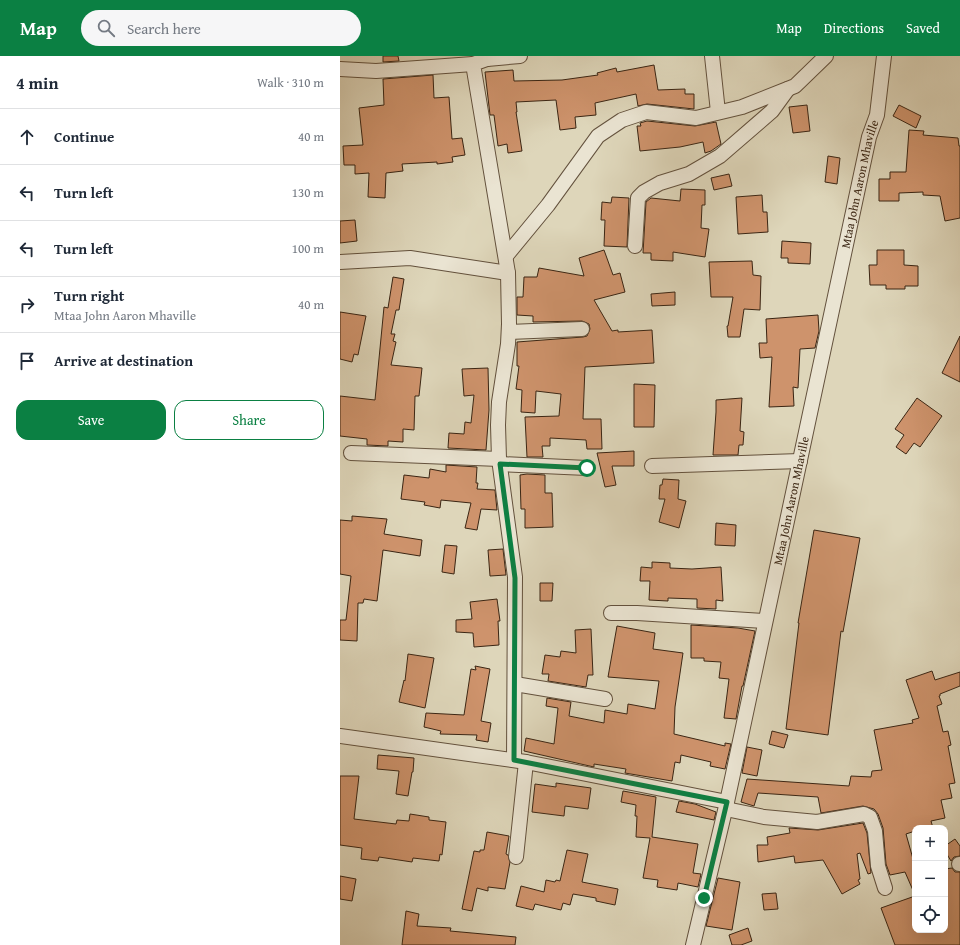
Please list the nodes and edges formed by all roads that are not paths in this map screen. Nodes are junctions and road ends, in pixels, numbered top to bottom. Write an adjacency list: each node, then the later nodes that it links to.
1 (520, 56): 5 (street)
2 (712, 56): 10 (street)
3 (826, 56): 9 (street)
4 (884, 56): 19 (street, Mtaa John Aaron Mhaville)
5 (487, 57): 7 (street)
6 (355, 63): 7 (street); 8 (street)
7 (473, 64): 12 (street)
8 (340, 69)
9 (788, 89): 10 (street); 11 (street)
10 (718, 112): 12 (street)
11 (635, 246)
12 (506, 256): 14 (street)
13 (340, 262): 14 (street)
14 (508, 273): 16 (street)
15 (582, 329): 16 (street)
16 (509, 332): 18 (street)
17 (351, 453): 18 (street)
18 (499, 461): 21 (street); 24 (street)
19 (800, 461): 20 (street); 23 (street, Mtaa John Aaron Mhaville)
20 (652, 466)
21 (587, 468)
22 (611, 612): 23 (street)
23 (765, 621): 28 (street, Mtaa John Aaron Mhaville)
24 (514, 684): 25 (street); 27 (street)
25 (605, 699)
26 (340, 736): 27 (street)
27 (520, 761): 28 (street); 29 (street)
28 (727, 805): 30 (street); 31 (street, Mtaa John Aaron Mhaville)
29 (516, 857)
30 (885, 888)
31 (693, 945)

